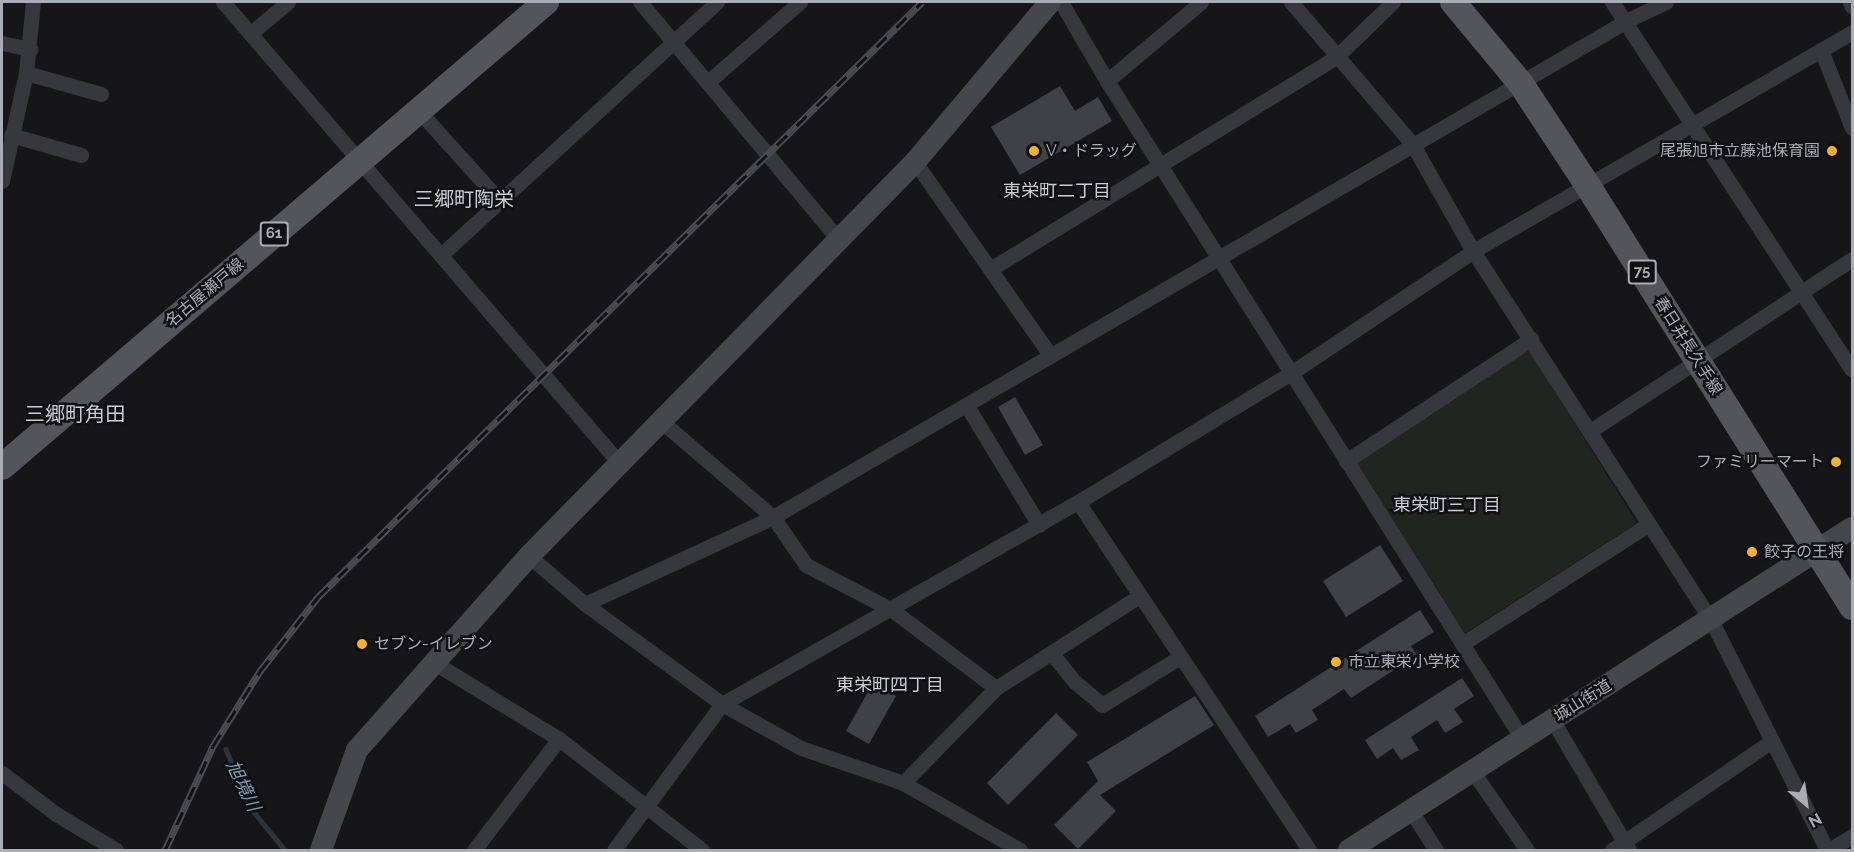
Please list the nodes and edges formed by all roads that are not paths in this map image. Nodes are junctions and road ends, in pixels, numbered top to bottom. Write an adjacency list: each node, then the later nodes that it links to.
1 (223, 2): 20 (street)
2 (288, 2): 20 (street)
3 (546, 2): 31 (main road, 名古屋瀬戸線 / 61)
4 (640, 2): 21 (street)
5 (717, 2): 21 (street)
6 (800, 2): 27 (street)
7 (1050, 2): 38 (street)
8 (1061, 2): 28 (street)
9 (1201, 2): 28 (street)
10 (1291, 2): 25 (street)
11 (1393, 2): 25 (street)
12 (1453, 2): 29 (main road, 春日井長久手線 / 75)
13 (1612, 2): 18 (street)
14 (1666, 2): 18 (street)
15 (1850, 2): 17 (street)
16 (30, 3): 23 (street)
17 (1852, 7)
18 (1628, 20): 29 (street); 32 (street)
19 (1852, 32): 24 (street)
20 (251, 33): 37 (street)
21 (674, 40): 27 (street); 42 (street)
22 (2, 43): 23 (street)
23 (30, 49): 26 (street)
24 (1821, 50): 32 (street); 33 (street)
25 (1336, 57): 35 (street); 39 (street)
26 (26, 73): 30 (street); 34 (street)
27 (710, 81): 43 (street)
28 (1107, 81): 39 (street)
29 (1521, 84): 35 (street); 41 (main road, 春日井長久手線 / 75)
30 (101, 94)
31 (419, 111): 37 (main road, 名古屋瀬戸線 / 61); 42 (street)
32 (1690, 123): 41 (street); 49 (street)
33 (1852, 128)
34 (11, 135): 36 (street); 40 (street)
35 (1413, 145): 44 (street); 46 (street)
36 (81, 155)
37 (360, 161): 45 (street); 60 (main road, 名古屋瀬戸線 / 61)
38 (915, 162): 43 (street); 48 (street)
39 (1159, 164): 46 (street); 48 (street)
40 (2, 181)
41 (1588, 186): 44 (street); 52 (main road, 春日井長久手線 / 75)
42 (501, 202): 45 (street)
43 (840, 241): 56 (street)
44 (1473, 251): 50 (street); 54 (street)
45 (442, 254): 59 (street)
46 (1218, 259): 51 (street); 54 (street)
47 (1852, 259): 49 (street)
48 (992, 268): 51 (street)
49 (1802, 293): 52 (street); 53 (street)
50 (1531, 339): 57 (street); 58 (street)
51 (1050, 355): 55 (street)
52 (1697, 361): 57 (street); 67 (main road, 春日井長久手線 / 75)
53 (1852, 370)
54 (1291, 373): 58 (street); 61 (street)
55 (967, 406): 62 (street); 64 (street)
56 (662, 421): 59 (street); 62 (street)
57 (1590, 431): 63 (street)
58 (1346, 461): 74 (street)
59 (621, 465): 68 (street)
60 (2, 467)
61 (1078, 502): 64 (street); 69 (street)
62 (773, 517): 70 (street); 72 (street)
63 (1649, 524): 73 (street); 74 (street)
64 (1040, 525): 72 (street)
65 (1852, 528): 67 (street, 城山街道)
66 (1852, 538): 67 (street, 城山街道)
67 (1817, 553): 71 (main road, 春日井長久手線 / 75); 73 (street, 城山街道)
68 (529, 556): 70 (street); 77 (street)
69 (1138, 597): 75 (street); 76 (street)
70 (585, 604): 79 (street)
71 (1852, 607)
72 (892, 610): 78 (street); 79 (street)
73 (1711, 620): 80 (street, 城山街道); 83 (street)
74 (1462, 644): 82 (street)
75 (1053, 655): 76 (street); 78 (street)
76 (1180, 657): 97 (street)
77 (433, 662): 81 (street); 92 (street)
78 (996, 688): 86 (street)
79 (722, 704): 86 (street); 87 (street)
80 (1553, 721): 82 (street, 城山街道); 90 (street)
81 (559, 739): 87 (street); 93 (street)
82 (1523, 740): 84 (street, 城山街道)
83 (1772, 741): 90 (street); 101 (street)
84 (1473, 772): 88 (street, 城山街道); 100 (street)
85 (2, 773): 91 (street)
86 (903, 783): 96 (street)
87 (646, 809): 94 (street); 95 (street)
88 (1411, 811): 98 (street, 城山街道); 99 (street)
89 (1852, 836): 101 (street)
90 (1622, 848)
91 (116, 850)
92 (321, 850)
93 (474, 850)
94 (614, 850)
95 (702, 850)
96 (1020, 850)
97 (1309, 850)
98 (1349, 850)
99 (1436, 850)
100 (1527, 850)
101 (1828, 850)

